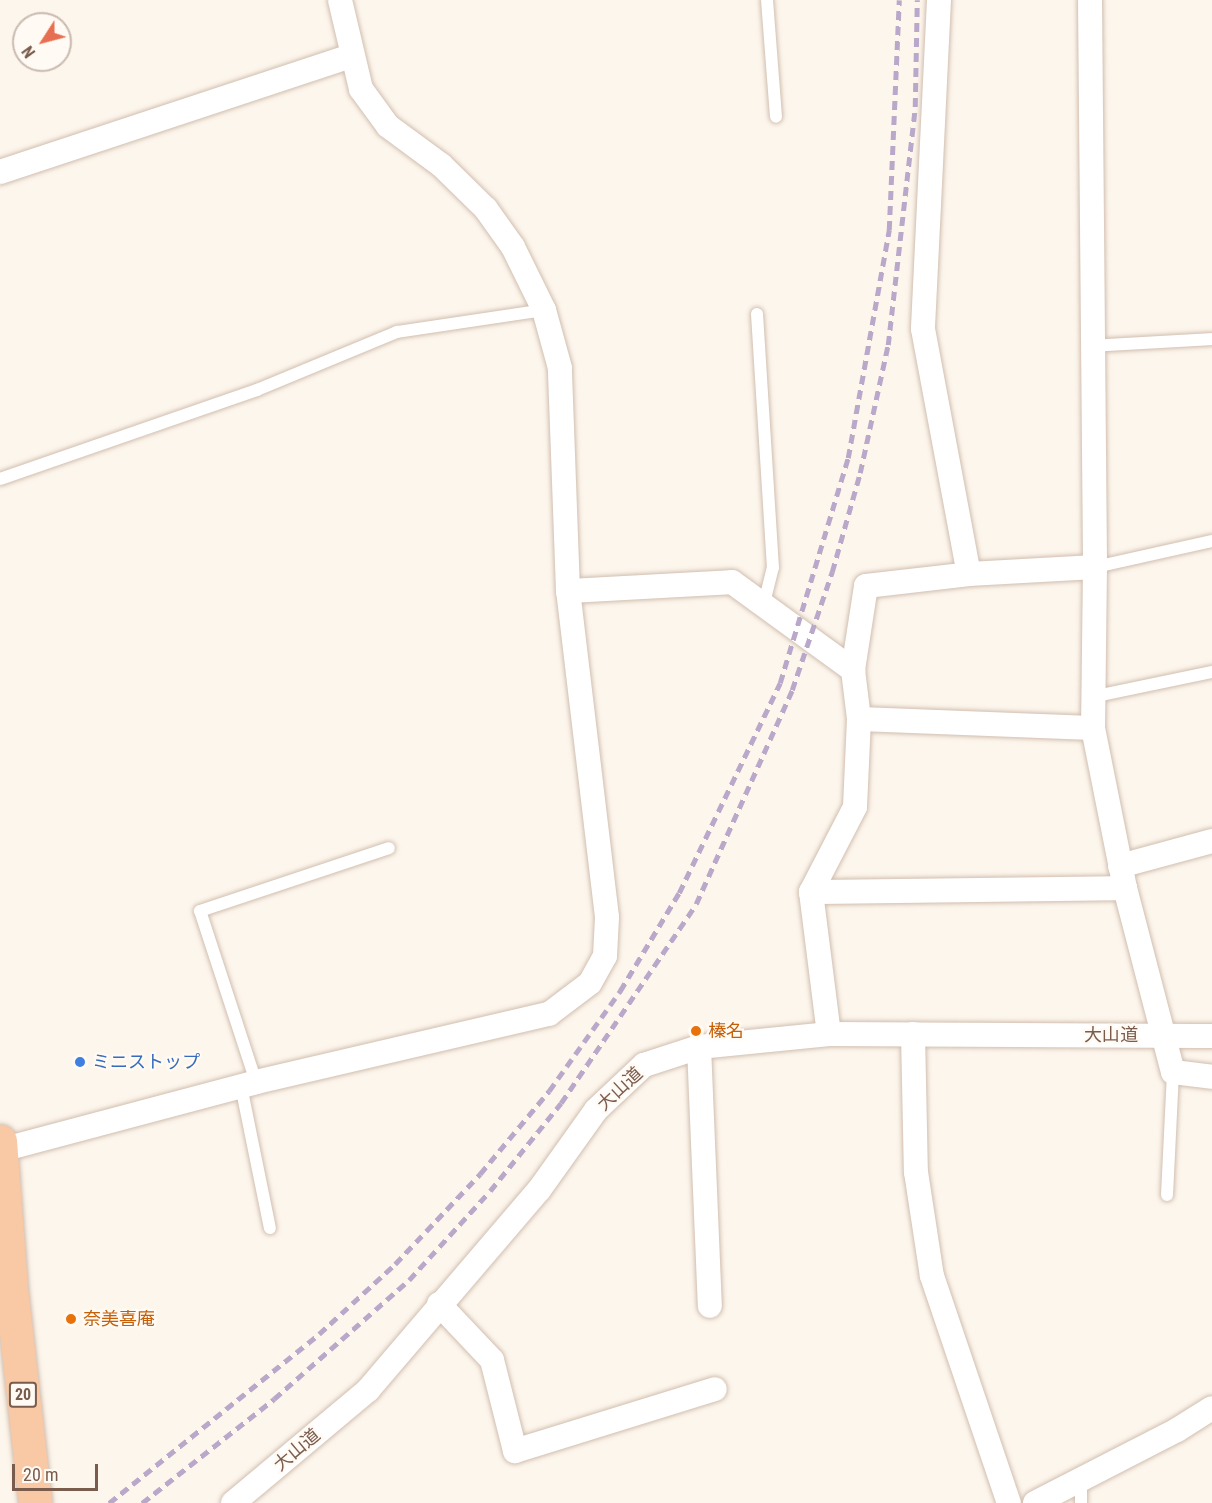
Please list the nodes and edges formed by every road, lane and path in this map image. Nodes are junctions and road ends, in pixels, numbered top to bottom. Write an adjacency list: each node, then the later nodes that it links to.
1 (340, 0): 5 (street)
2 (767, 0): 6 (lane)
3 (939, 0): 15 (street)
4 (1090, 0): 11 (street)
5 (351, 56): 7 (street); 8 (street)
6 (776, 117)
7 (0, 172)
8 (544, 310): 12 (lane); 16 (street)
9 (757, 314): 17 (lane)
10 (1212, 339): 11 (lane)
11 (1091, 346): 14 (street)
12 (0, 479)
13 (1212, 541): 14 (lane)
14 (1095, 567): 15 (street); 20 (street)
15 (969, 574): 18 (street)
16 (568, 591): 17 (street); 34 (street)
17 (764, 603): 18 (street)
18 (853, 670): 21 (street)
19 (1212, 672): 20 (lane)
20 (1092, 697): 22 (street)
21 (859, 719): 22 (street); 26 (street)
22 (1093, 728): 25 (street)
23 (1212, 841): 25 (street)
24 (389, 848): 34 (lane)
25 (1123, 877): 26 (street); 29 (street)
26 (811, 892): 27 (street)
27 (829, 1034): 28 (street, 大山道); 31 (street, 大山道)
28 (913, 1034): 29 (street, 大山道); 46 (street)
29 (1166, 1035): 30 (street, 大山道); 32 (street)
30 (1212, 1036)
31 (699, 1047): 39 (street, 大山道); 40 (street)
32 (1173, 1072): 33 (street); 36 (lane)
33 (1212, 1077)
34 (248, 1084): 35 (street); 37 (lane)
35 (1, 1145): 38 (highway, 20)
36 (1167, 1195)
37 (270, 1228)
38 (5, 1289): 44 (highway, 20)
39 (439, 1304): 41 (street); 45 (street, 大山道)
40 (710, 1306)
41 (715, 1389)
42 (1212, 1408): 43 (street)
43 (1082, 1491): 47 (street)
44 (35, 1503)
45 (233, 1503)
46 (1009, 1503)
47 (1035, 1503)

